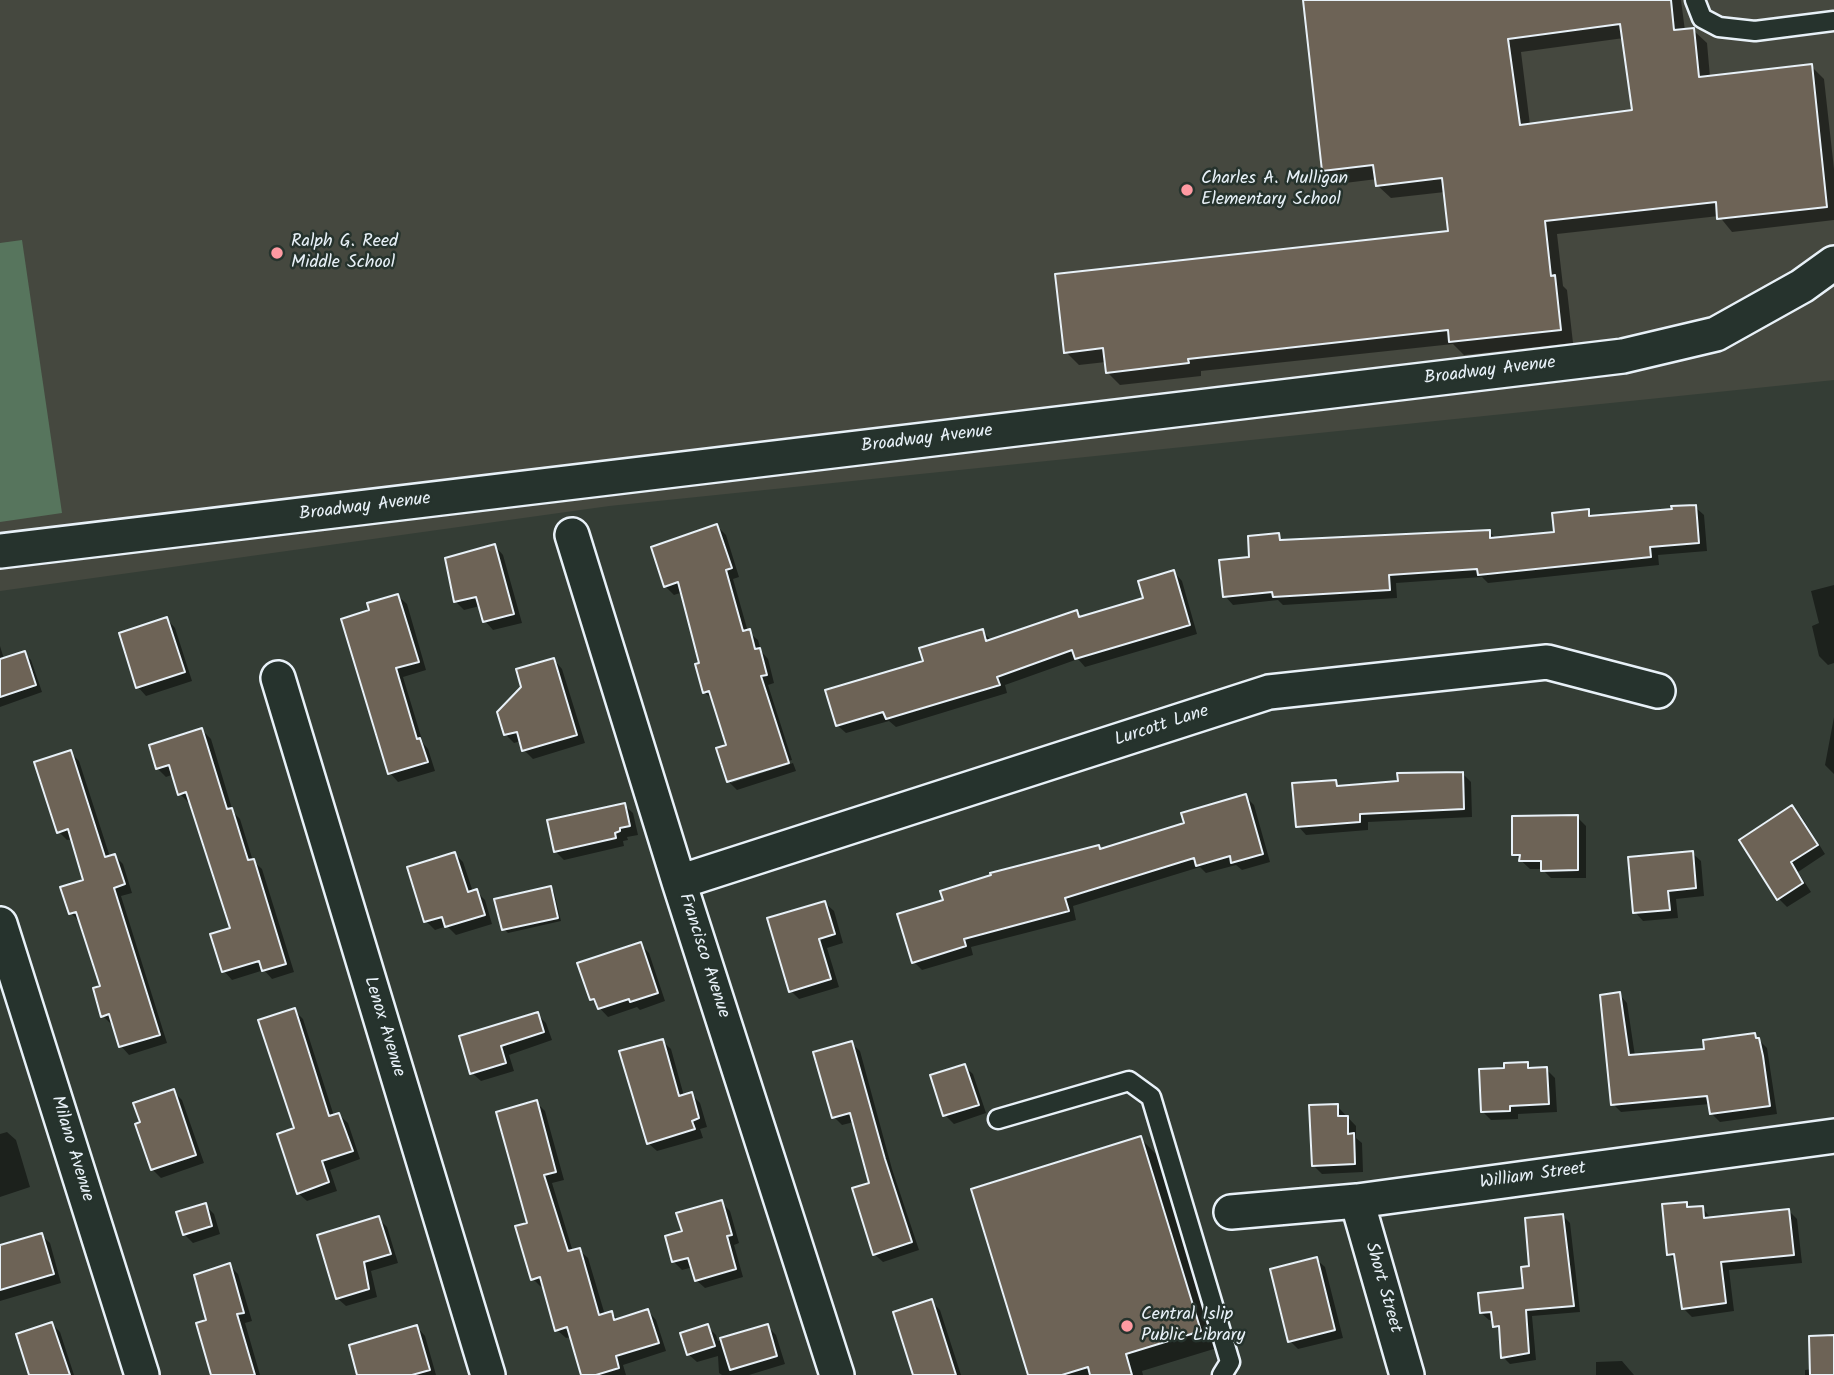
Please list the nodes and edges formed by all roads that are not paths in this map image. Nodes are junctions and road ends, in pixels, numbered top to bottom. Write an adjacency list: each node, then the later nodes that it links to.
1 (1695, 0): 2 (lane)
2 (1834, 21)
3 (1834, 263): 5 (street, Broadway Avenue)
4 (572, 535): 8 (street, Francisco Avenue)
5 (0, 551)
6 (278, 678): 15 (street, Lenox Avenue)
7 (1658, 691): 8 (street, Lurcott Lane)
8 (679, 882): 16 (street, Francisco Avenue)
9 (0, 924): 14 (street, Milano Avenue)
10 (998, 1119): 17 (lane)
11 (1834, 1136): 12 (street, William Street)
12 (1357, 1201): 13 (street, William Street); 18 (street, Short Street)
13 (1231, 1212)
14 (142, 1375)
15 (488, 1375)
16 (837, 1375)
17 (1222, 1375)
18 (1407, 1375)

